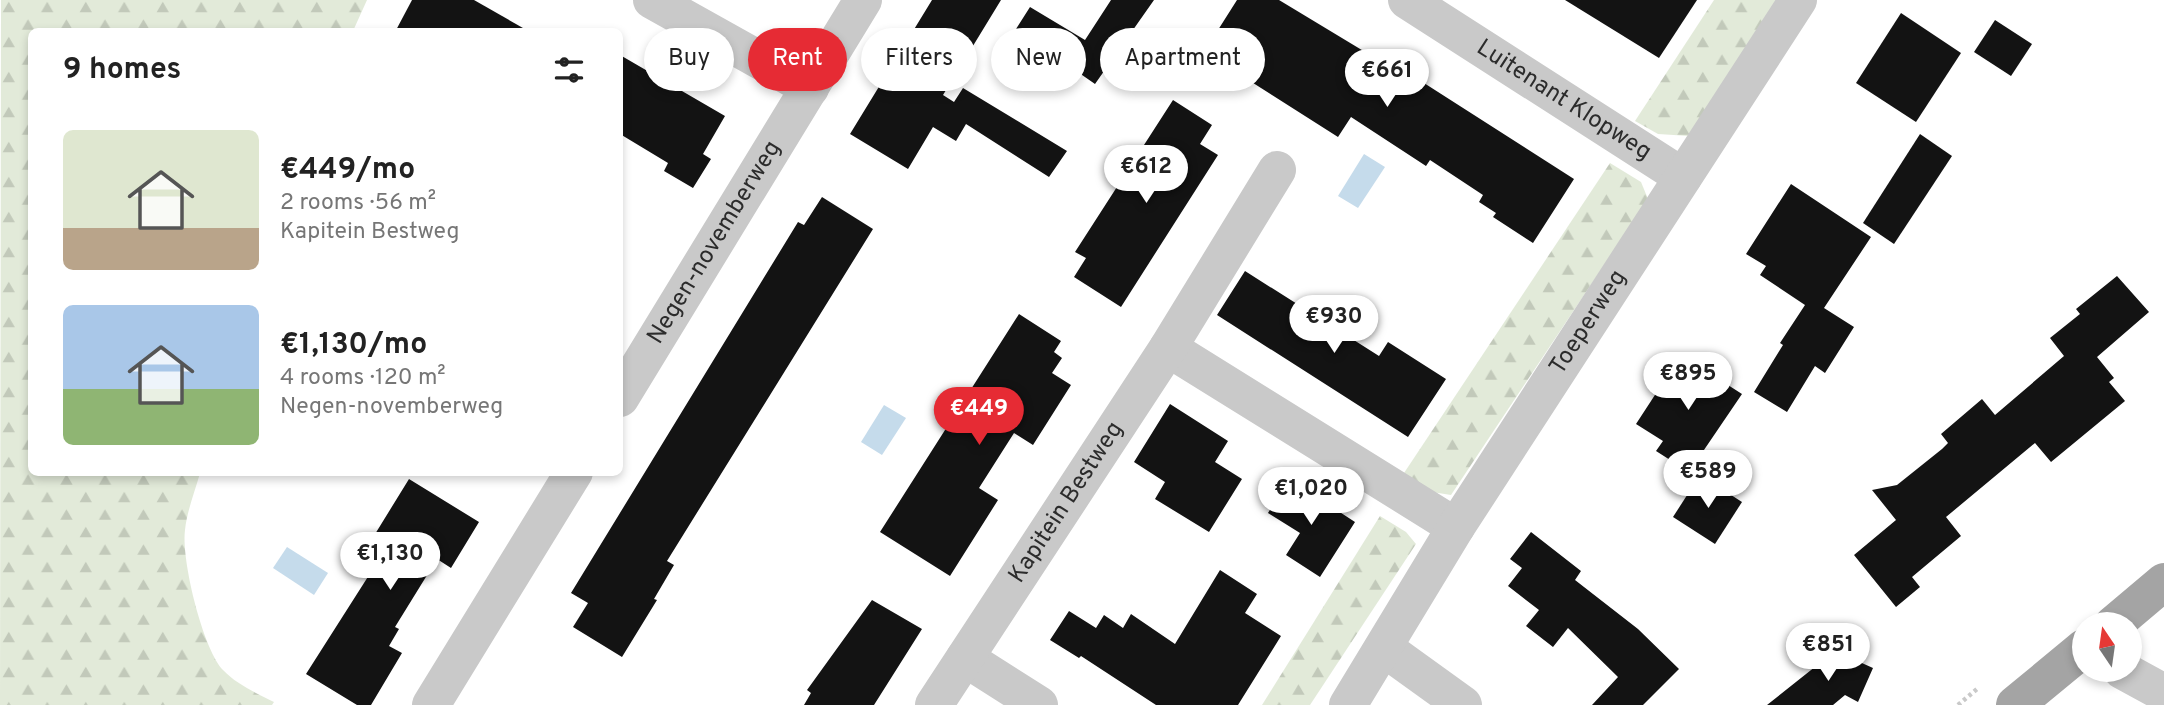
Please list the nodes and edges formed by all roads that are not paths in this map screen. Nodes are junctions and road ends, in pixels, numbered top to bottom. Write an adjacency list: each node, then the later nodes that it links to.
1 (652, 0): 6 (street)
2 (863, 0): 5 (street, Negen-novemberweg)
3 (1407, 0): 9 (street, Luitenant Klopweg)
4 (1798, 0): 9 (street, Toeperweg)
5 (846, 28)
6 (748, 53)
7 (808, 91): 11 (street, Negen-novemberweg)
8 (1276, 170): 10 (street, Kapitein Bestweg)
9 (1683, 177): 13 (street, Toeperweg)
10 (1168, 348): 13 (street); 15 (street, Kapitein Bestweg)
11 (623, 393)
12 (572, 476): 20 (street)
13 (1456, 527): 14 (street, Toeperweg)
14 (1384, 648): 19 (street, Toeperweg); 23 (street)
15 (965, 658): 21 (street, Kapitein Bestweg); 22 (street)
16 (2072, 658): 24 (main road)
17 (2142, 681): 18 (street)
18 (2164, 693)
19 (1356, 702)
20 (431, 705)
21 (934, 705)
22 (1039, 705)
23 (1463, 705)
24 (2015, 705)

